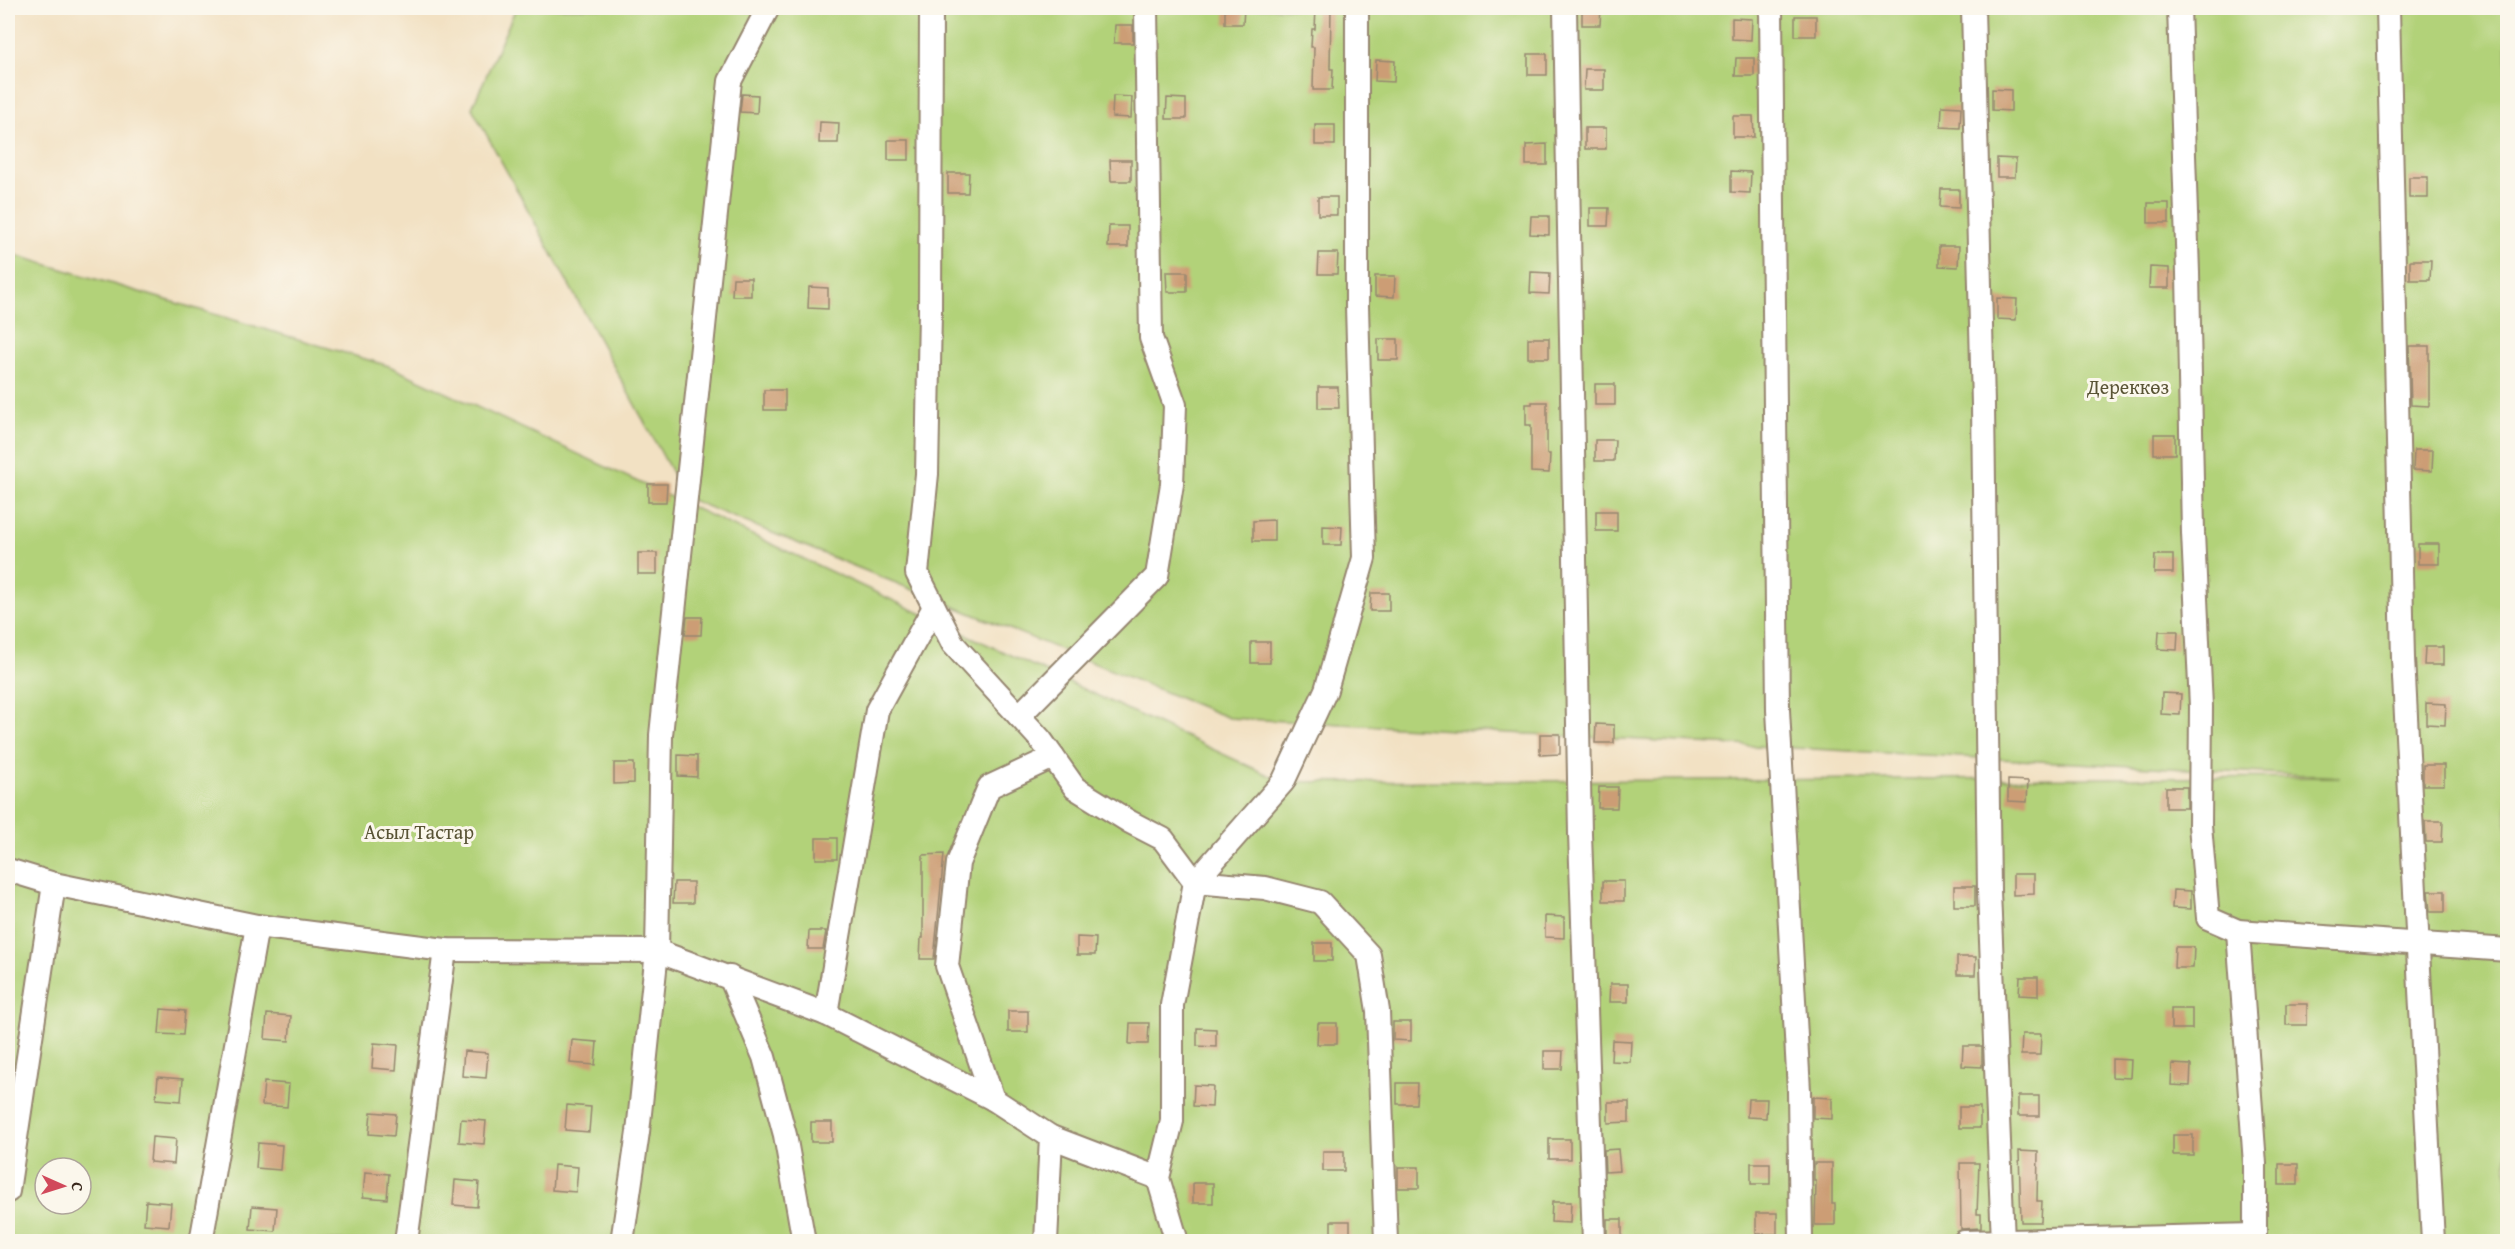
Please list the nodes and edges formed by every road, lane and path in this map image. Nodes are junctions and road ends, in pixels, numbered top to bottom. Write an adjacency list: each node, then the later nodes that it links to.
1 (768, 8): 21 (street)
2 (931, 8): 10 (street)
3 (1146, 8): 11 (street)
4 (1357, 8): 14 (street)
5 (1565, 8): 37 (street)
6 (1771, 8): 38 (street)
7 (1973, 8): 29 (street)
8 (2179, 8): 17 (street)
9 (2388, 8): 18 (street)
10 (934, 608): 11 (street); 23 (street)
11 (1019, 716): 12 (street)
12 (1053, 757): 14 (street); 24 (street)
13 (8, 870): 15 (street)
14 (1195, 882): 26 (street); 36 (street)
15 (54, 884): 16 (street); 27 (street)
16 (257, 926): 19 (street); 30 (street)
17 (2238, 931): 18 (street); 28 (street)
18 (2419, 945): 20 (street); 40 (street)
19 (445, 950): 21 (street); 31 (street)
20 (2508, 950)
21 (657, 951): 22 (street); 32 (street)
22 (730, 977): 23 (street); 33 (street)
23 (826, 1014): 24 (street)
24 (993, 1099): 25 (street)
25 (1051, 1137): 26 (street); 34 (street)
26 (1158, 1178): 35 (street)
27 (8, 1191)
28 (2255, 1238): 29 (street)
29 (2003, 1240): 39 (street)
30 (201, 1242)
31 (406, 1242)
32 (622, 1242)
33 (804, 1242)
34 (1046, 1242)
35 (1177, 1242)
36 (1386, 1242)
37 (1594, 1242)
38 (1801, 1242)
39 (1964, 1242)
40 (2433, 1242)

